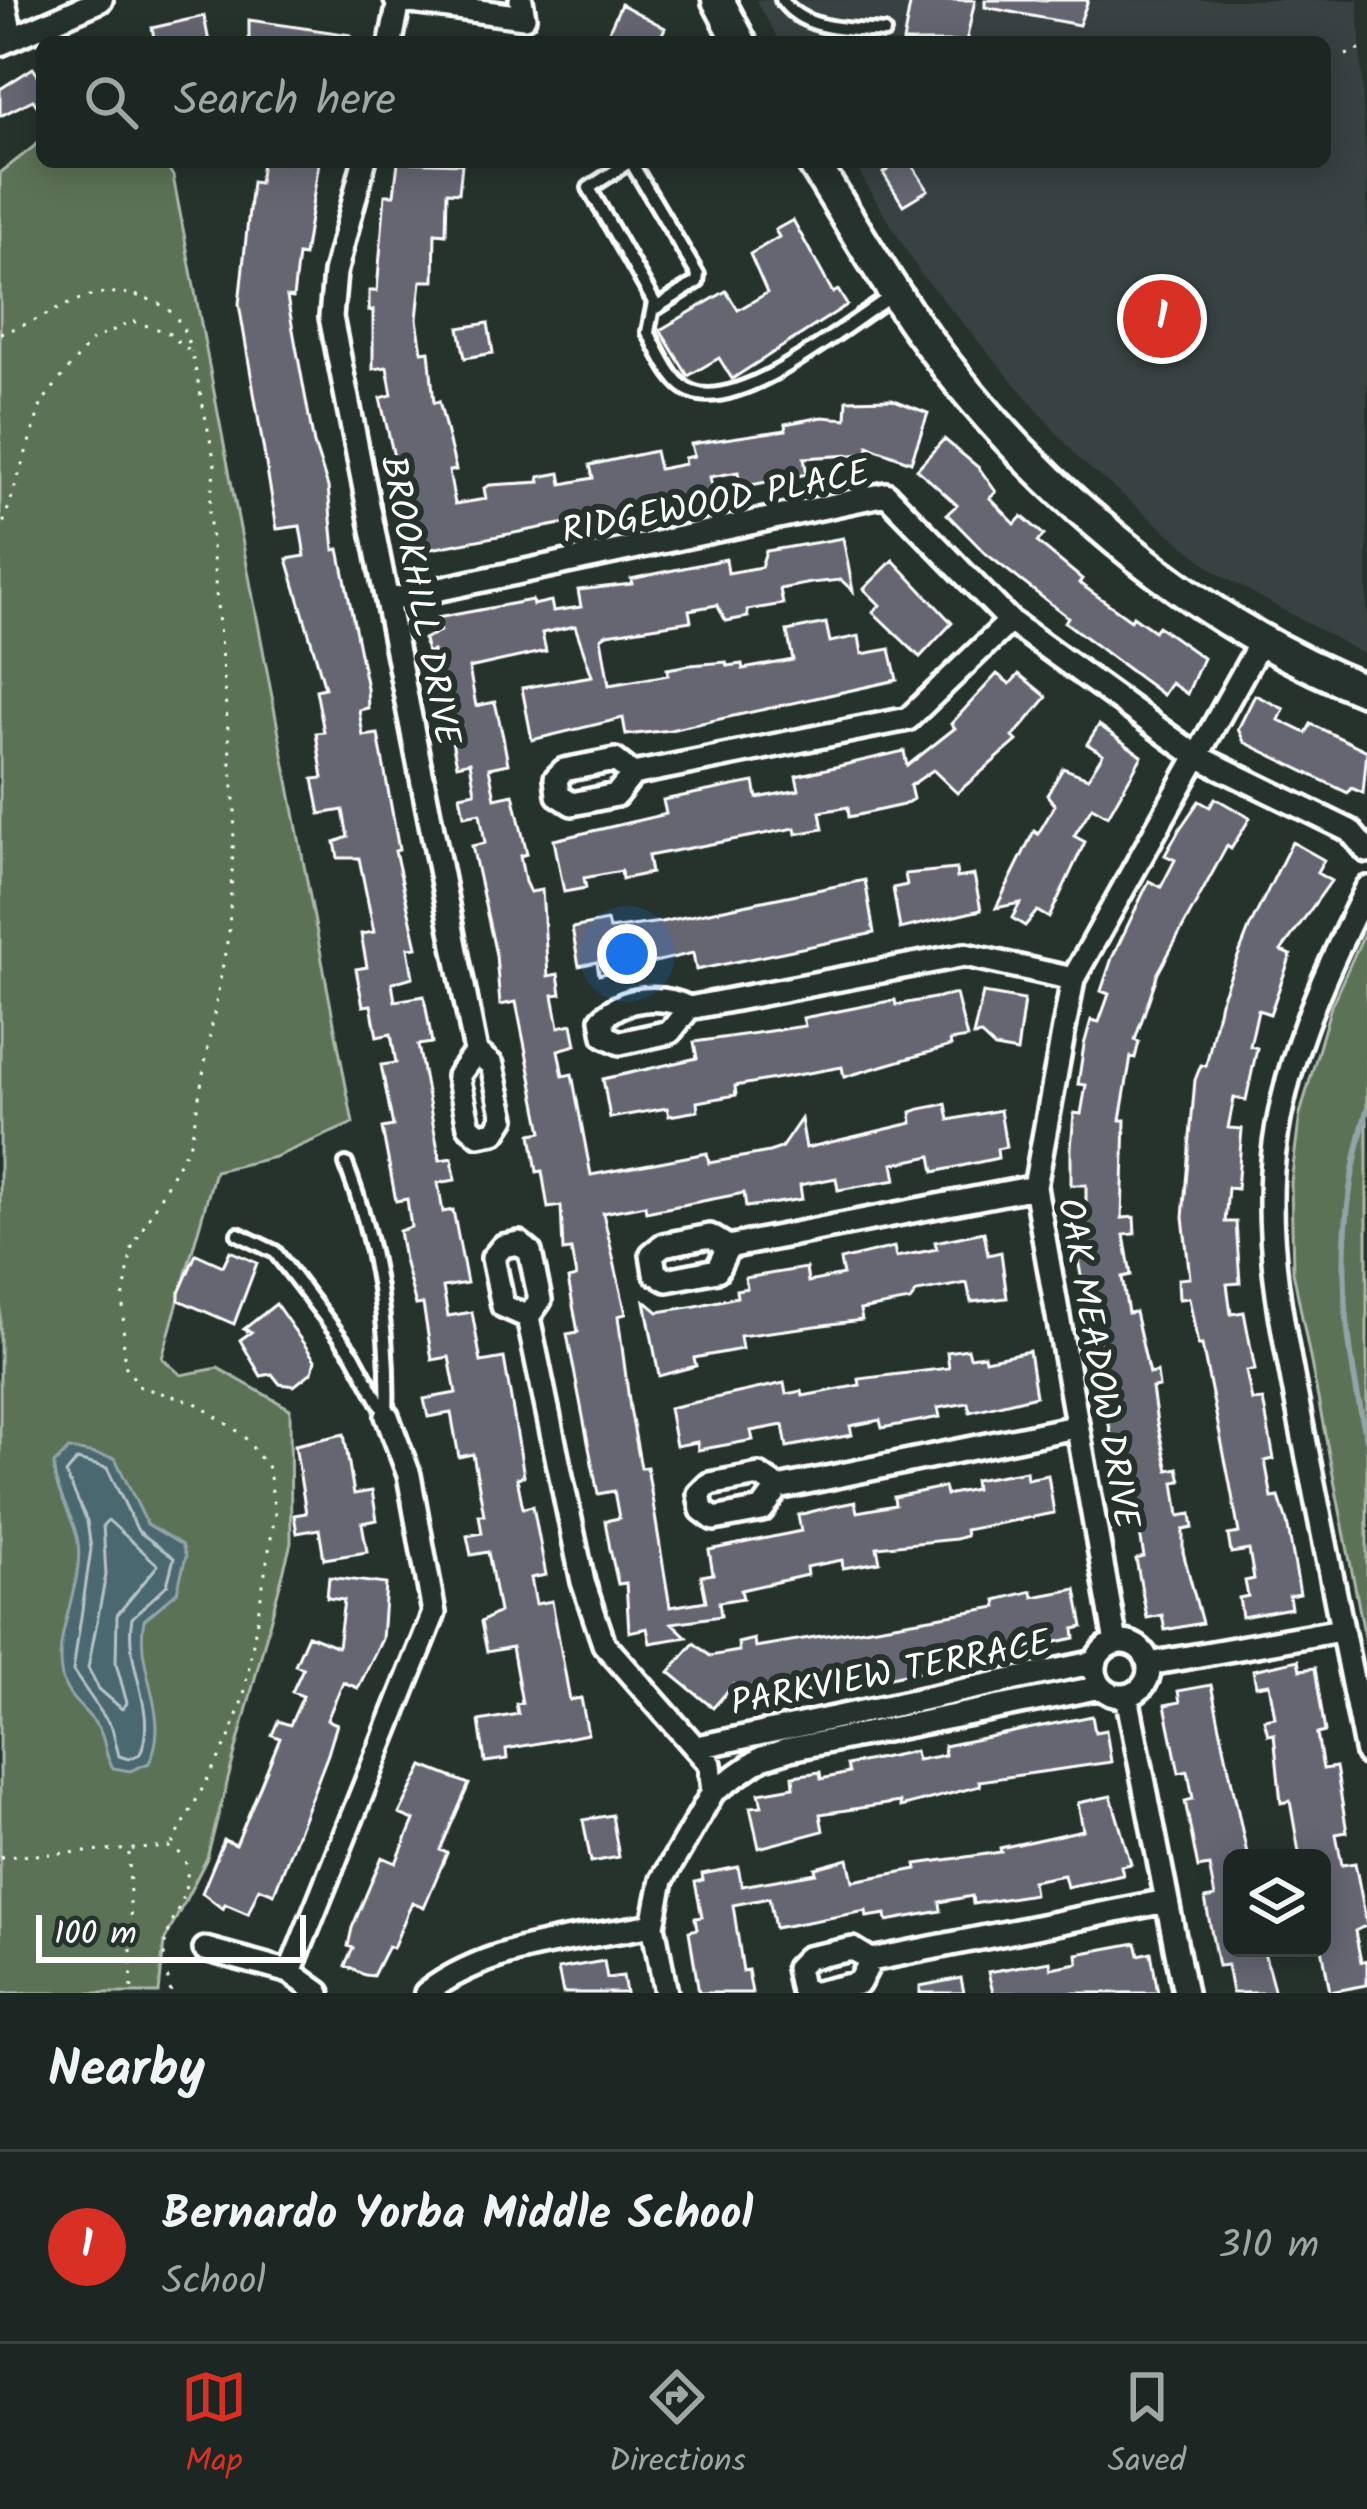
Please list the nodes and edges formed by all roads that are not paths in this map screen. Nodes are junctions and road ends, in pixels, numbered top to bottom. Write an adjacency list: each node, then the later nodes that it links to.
1 (4, 0): 10 (street)
2 (100, 0): 10 (street)
3 (718, 0): 9 (main road)
4 (782, 0): 7 (lane)
5 (398, 1): 6 (street); 8 (street)
6 (523, 8)
7 (884, 32)
8 (392, 36)
9 (737, 36)
10 (6, 40)
11 (362, 168): 17 (street, BROOKHILL DRIVE)
12 (621, 168): 16 (lane)
13 (634, 168): 16 (lane)
14 (817, 168): 15 (main road)
15 (896, 293): 16 (lane); 19 (main road)
16 (656, 308)
17 (389, 600): 18 (street, RIDGEWOOD PLACE); 27 (street, BROOKHILL DRIVE)
18 (1010, 621): 21 (street, RIDGEWOOD PLACE); 22 (street)
19 (1261, 641): 20 (main road); 21 (street, OAK MEADOW DRIVE)
20 (1367, 691)
21 (1195, 755): 23 (street, RIDGEWOOD PLACE); 25 (street, OAK MEADOW DRIVE)
22 (633, 775)
23 (1367, 850)
24 (1367, 888): 36 (street)
25 (1072, 979): 26 (street); 29 (street, OAK MEADOW DRIVE)
26 (689, 1008)
27 (476, 1052)
28 (346, 1164): 33 (lane)
29 (1035, 1187): 31 (street); 34 (street, OAK MEADOW DRIVE)
30 (238, 1234): 33 (lane)
31 (728, 1247)
32 (528, 1317): 45 (street)
33 (387, 1416): 52 (street)
34 (1076, 1427): 35 (street); 37 (street, OAK MEADOW DRIVE)
35 (778, 1488)
36 (1341, 1630): 39 (street); 46 (street)
37 (1116, 1643): 38 (street); 39 (street)
38 (1096, 1662): 40 (street); 41 (street, PARKVIEW TERRACE)
39 (1149, 1664): 42 (street)
40 (1101, 1687): 42 (street); 43 (street, PARKVIEW TERRACE)
41 (968, 1689): 43 (street); 44 (street, PARKVIEW TERRACE)
42 (1127, 1696): 48 (street)
43 (973, 1712): 44 (street, PARKVIEW TERRACE)
44 (840, 1727): 45 (street, PARKVIEW TERRACE); 47 (street, PARKVIEW TERRACE)
45 (698, 1748): 47 (street)
46 (1367, 1754)
47 (712, 1792): 49 (street)
48 (1166, 1901): 51 (street); 57 (street)
49 (653, 1924): 54 (street); 55 (street)
50 (206, 1948): 52 (street)
51 (871, 1960): 56 (street); 56 (street)
52 (290, 1972): 53 (street)
53 (319, 1993)
54 (426, 1993)
55 (666, 1993)
56 (814, 1993)
57 (1185, 1993)

